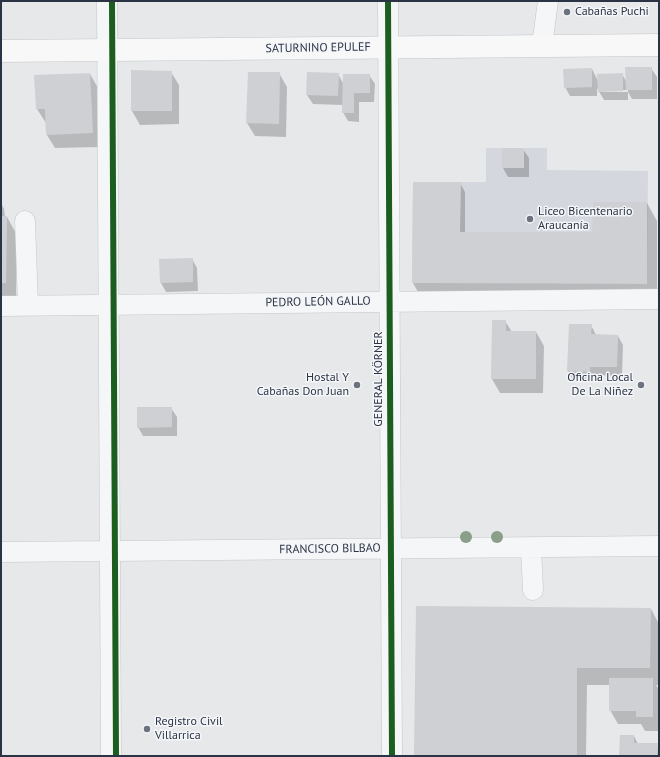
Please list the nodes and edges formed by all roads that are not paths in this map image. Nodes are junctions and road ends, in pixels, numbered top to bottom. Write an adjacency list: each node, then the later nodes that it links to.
1 (107, 1): 7 (street)
2 (388, 1): 6 (street, GENERAL KÖRNER)
3 (548, 1): 5 (street)
4 (659, 44): 5 (main road, SATURNINO EPULEF)
5 (542, 46): 6 (main road, SATURNINO EPULEF)
6 (388, 47): 7 (main road, SATURNINO EPULEF); 11 (street, GENERAL KÖRNER)
7 (107, 50): 8 (main road, SATURNINO EPULEF); 12 (street)
8 (1, 51)
9 (25, 221): 13 (street)
10 (659, 299): 11 (street, PEDRO LEÓN GALLO)
11 (389, 301): 12 (street, PEDRO LEÓN GALLO); 17 (street, GENERAL KÖRNER)
12 (109, 304): 13 (street, PEDRO LEÓN GALLO); 18 (street)
13 (28, 305): 14 (street, PEDRO LEÓN GALLO)
14 (1, 306)
15 (659, 546): 16 (street, FRANCISCO BILBAO)
16 (531, 547): 17 (street, FRANCISCO BILBAO); 20 (street)
17 (391, 548): 18 (street, FRANCISCO BILBAO); 22 (street, GENERAL KÖRNER)
18 (110, 551): 19 (street, FRANCISCO BILBAO); 21 (street)
19 (1, 552)
20 (533, 590)
21 (111, 756)
22 (392, 756)

